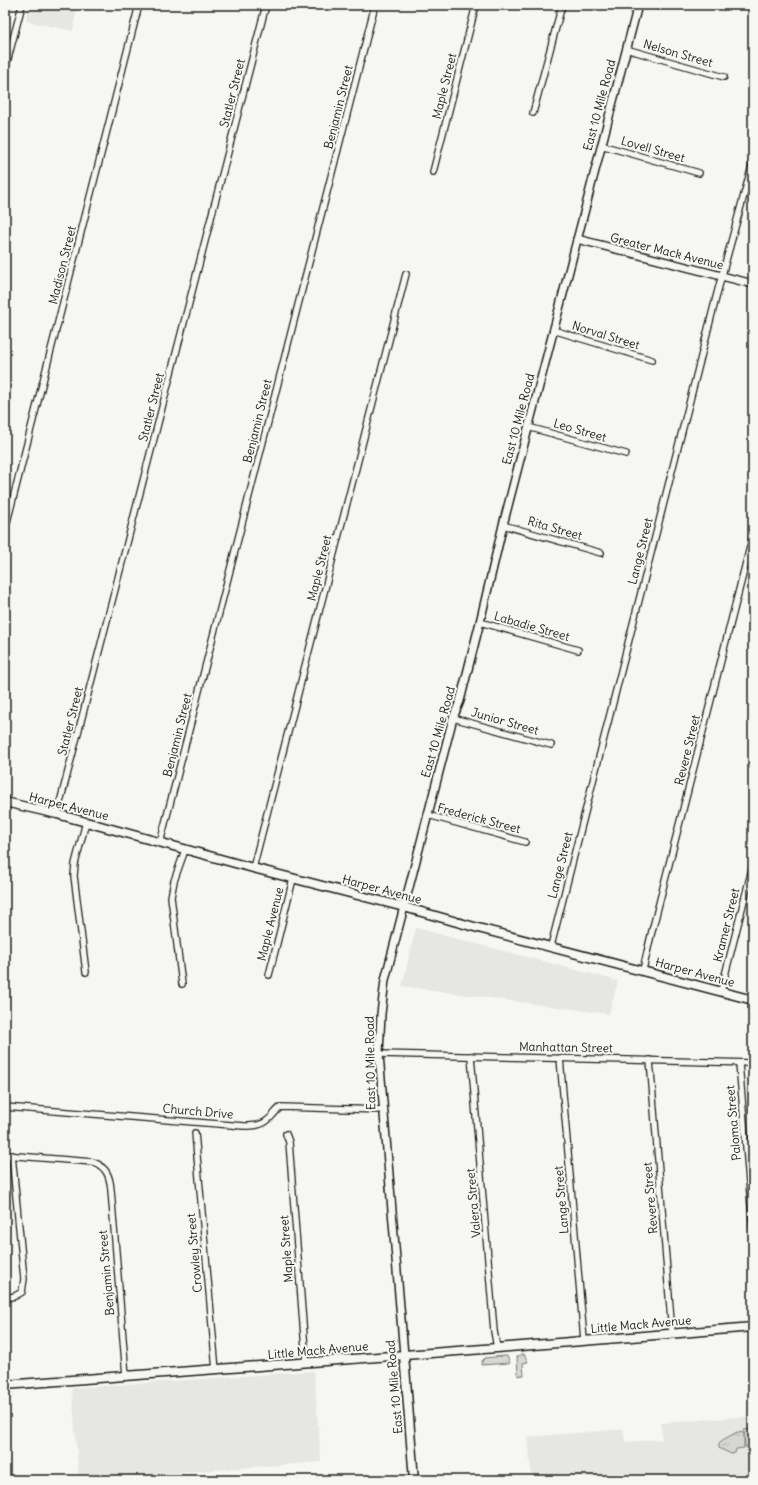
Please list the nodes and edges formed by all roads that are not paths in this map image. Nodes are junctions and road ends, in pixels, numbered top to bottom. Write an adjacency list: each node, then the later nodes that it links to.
1 (22, 5): 9 (street)
2 (139, 5): 25 (street, Madison Street)
3 (266, 5): 33 (street, Statler Street)
4 (375, 5): 37 (street, Benjamin Street)
5 (476, 5): 14 (street, Maple Street)
6 (562, 5): 11 (street)
7 (638, 5): 8 (street, East 10 Mile Road)
8 (626, 49): 10 (street, Nelson Street); 12 (street, East 10 Mile Road)
9 (5, 70)
10 (724, 77)
11 (533, 113)
12 (601, 145): 15 (street, Lovell Street); 16 (street, East 10 Mile Road)
13 (753, 162): 18 (street, Lange Street)
14 (433, 172)
15 (699, 173)
16 (576, 239): 18 (street, Greater Mack Avenue); 20 (street, East 10 Mile Road)
17 (406, 274): 40 (street, Maple Street)
18 (721, 276): 19 (street, Greater Mack Avenue); 43 (street, Lange Street)
19 (753, 284)
20 (553, 330): 21 (street, Norval Street); 22 (street, East 10 Mile Road)
21 (652, 360)
22 (528, 427): 23 (street, Leo Street); 24 (street, East 10 Mile Road)
23 (626, 454)
24 (502, 525): 27 (street, Rita Street); 28 (street, East 10 Mile Road)
25 (5, 530)
26 (753, 535): 44 (street, Revere Street)
27 (601, 553)
28 (480, 622): 29 (street, Labadie Street); 30 (street, East 10 Mile Road)
29 (578, 650)
30 (453, 718): 31 (street, Junior Street); 34 (street, East 10 Mile Road)
31 (551, 745)
32 (5, 802): 33 (main road, Harper Avenue)
33 (57, 814): 35 (main road, Harper Avenue)
34 (428, 815): 36 (street, Frederick Street); 42 (street, East 10 Mile Road)
35 (86, 822): 37 (main road, Harper Avenue); 45 (street)
36 (525, 842)
37 (160, 843): 38 (main road, Harper Avenue)
38 (185, 850): 40 (main road, Harper Avenue); 47 (street)
39 (753, 865): 48 (street, Kramer Street)
40 (254, 868): 41 (main road, Harper Avenue)
41 (293, 879): 42 (main road, Harper Avenue); 46 (street, Maple Avenue)
42 (404, 906): 43 (main road, Harper Avenue); 50 (street, East 10 Mile Road)
43 (551, 946): 44 (main road, Harper Avenue)
44 (643, 970): 48 (main road, Harper Avenue)
45 (86, 972)
46 (269, 975)
47 (182, 984)
48 (720, 991): 49 (main road, Harper Avenue)
49 (753, 1000)
50 (380, 1054): 51 (street, Manhattan Street); 57 (street, East 10 Mile Road)
51 (471, 1056): 52 (street, Manhattan Street); 67 (street, Valera Street)
52 (560, 1058): 53 (street, Manhattan Street); 66 (street, Lange Street)
53 (650, 1060): 54 (street, Manhattan Street); 65 (street, Revere Street)
54 (739, 1063): 55 (street, Manhattan Street); 62 (street, Paloma Street)
55 (753, 1063)
56 (5, 1107): 57 (street, Church Drive)
57 (383, 1110): 68 (street, East 10 Mile Road)
58 (195, 1133): 70 (street, Crowley Street)
59 (286, 1134): 69 (street, Maple Street)
60 (5, 1155): 61 (street)
61 (12, 1155): 63 (street); 71 (street, Benjamin Street)
62 (753, 1230)
63 (5, 1298)
64 (753, 1327): 65 (main road, Little Mack Avenue)
65 (672, 1333): 66 (main road, Little Mack Avenue)
66 (584, 1340): 67 (main road, Little Mack Avenue)
67 (497, 1348): 68 (main road, Little Mack Avenue)
68 (404, 1355): 69 (main road, Little Mack Avenue); 73 (main road, East 10 Mile Road)
69 (306, 1362): 70 (main road, Little Mack Avenue)
70 (216, 1370): 71 (main road, Little Mack Avenue)
71 (126, 1376): 72 (main road, Little Mack Avenue)
72 (5, 1385)
73 (414, 1480)

